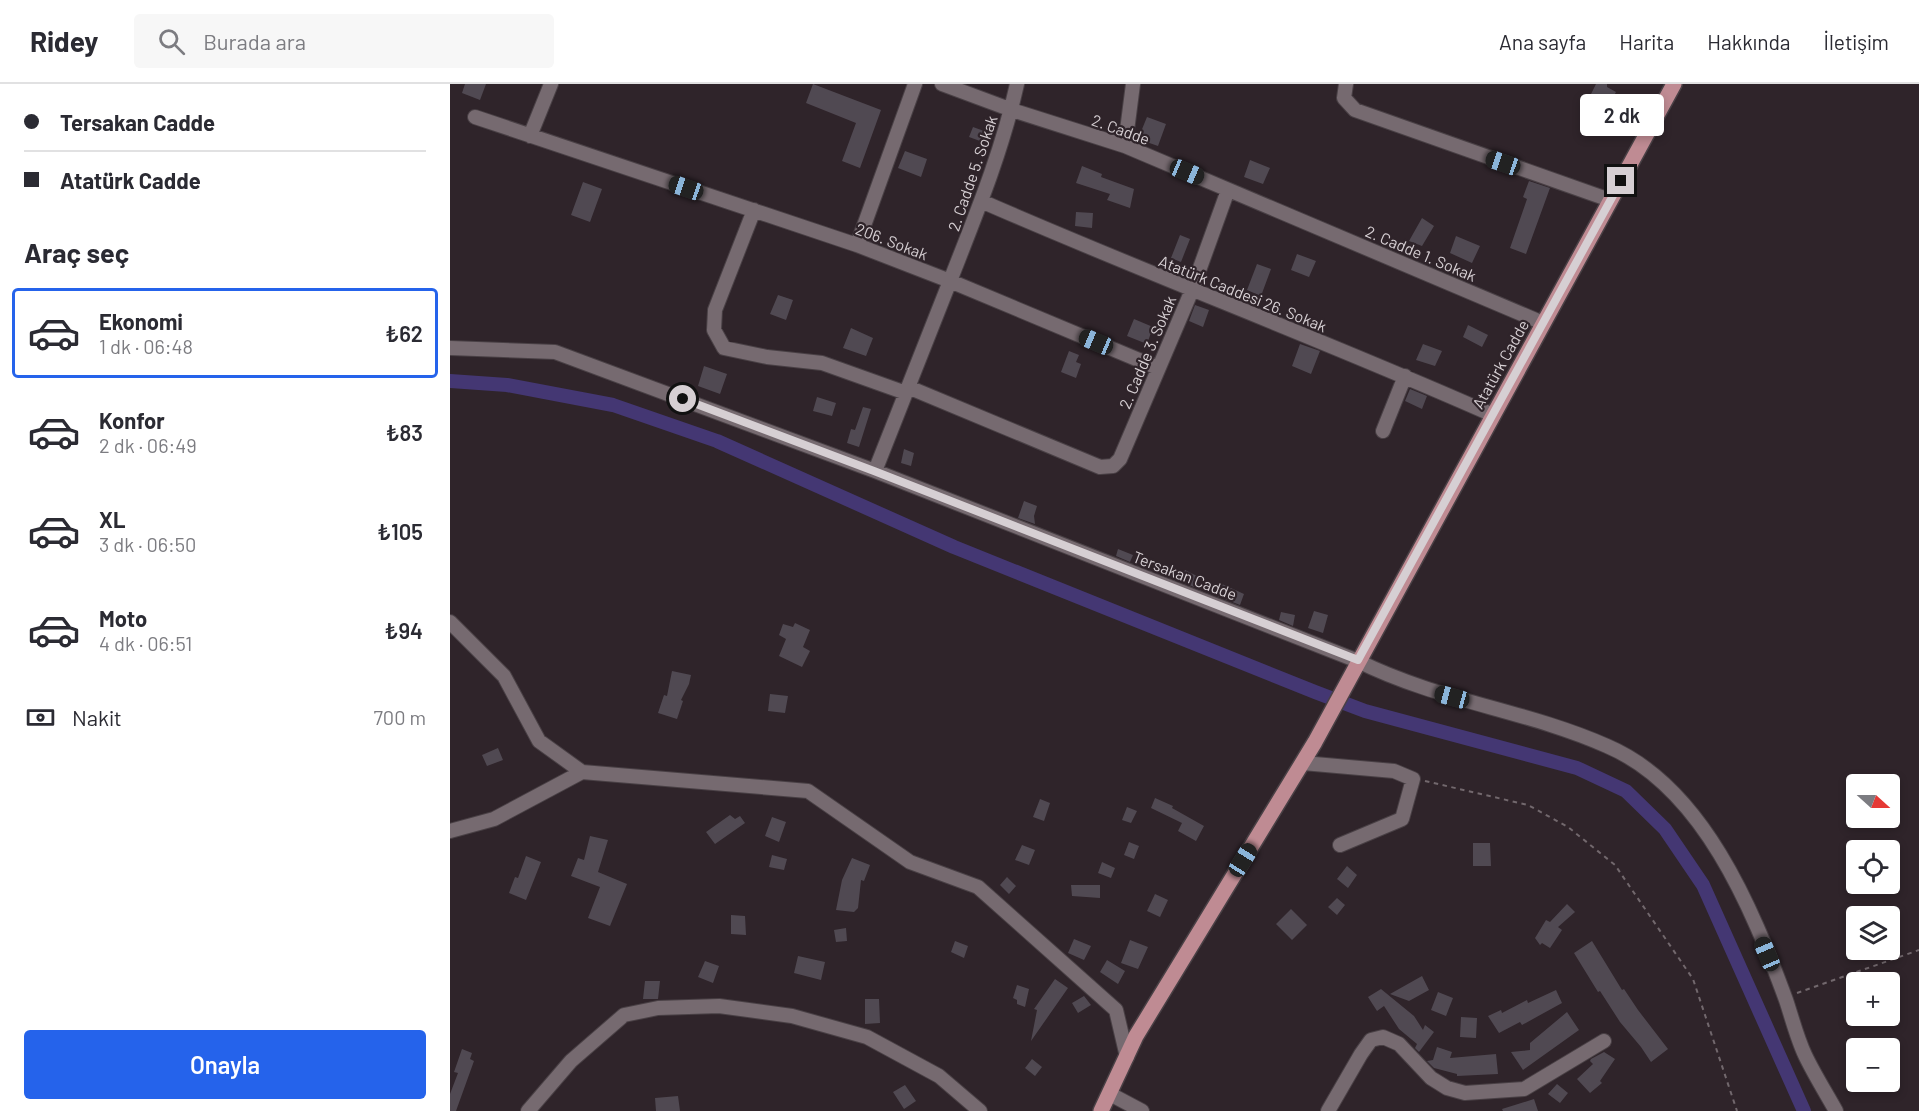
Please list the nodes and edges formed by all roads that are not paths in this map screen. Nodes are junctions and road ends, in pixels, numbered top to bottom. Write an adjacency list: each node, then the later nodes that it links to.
1 (551, 84): 10 (street)
2 (915, 84): 17 (street)
3 (942, 84): 8 (street, 2. Cadde)
4 (1017, 84): 8 (street, 2. Cadde 5. Sokak)
5 (1133, 84): 11 (street)
6 (1346, 84): 13 (street)
7 (1674, 84): 13 (main road, Atatürk Cadde)
8 (1012, 110): 11 (street, 2. Cadde); 14 (street, 2. Cadde 5. Sokak)
9 (475, 117): 10 (street, 206. Sokak)
10 (530, 136): 15 (street, 206. Sokak)
11 (1125, 146): 12 (street, 2. Cadde)
12 (1228, 190): 16 (street, 2. Cadde); 19 (street, 2. Cadde 3. Sokak)
13 (1610, 200): 20 (main road, Atatürk Cadde)
14 (981, 201): 18 (street, 2. Cadde 5. Sokak); 19 (street, Atatürk Caddesi 26. Sokak)
15 (754, 210): 17 (street, 206. Sokak); 24 (street)
16 (1286, 214): 20 (street, 2. Cadde 1. Sokak)
17 (857, 244): 18 (street, 206. Sokak)
18 (950, 282): 22 (street, 206. Sokak); 24 (street)
19 (1192, 290): 22 (street, 2. Cadde 3. Sokak); 23 (street, Atatürk Caddesi 26. Sokak)
20 (1543, 323): 25 (main road, Atatürk Cadde)
21 (450, 348): 27 (street, Tersakan Cadde)
22 (1158, 368): 24 (street, 2. Cadde 3. Sokak)
23 (1405, 375): 25 (street, Atatürk Caddesi 26. Sokak); 26 (street)
24 (907, 390): 27 (street)
25 (1493, 415): 29 (main road, Atatürk Cadde)
26 (1383, 431)
27 (874, 471): 29 (street, Tersakan Cadde)
28 (450, 622): 31 (street)
29 (1358, 660): 30 (main road, Atatürk Cadde); 42 (street, Tersakan Cadde)
30 (1303, 763): 33 (street); 35 (main road, Atatürk Cadde)
31 (582, 772): 32 (street); 35 (street)
32 (450, 831)
33 (1340, 845)
34 (1604, 1041): 41 (street)
35 (1127, 1057): 36 (main road, Atatürk Cadde)
36 (1110, 1094): 39 (main road, Atatürk Cadde); 40 (street)
37 (528, 1111): 38 (street)
38 (980, 1111)
39 (1101, 1111)
40 (1142, 1111)
41 (1328, 1111)
42 (1836, 1111)

